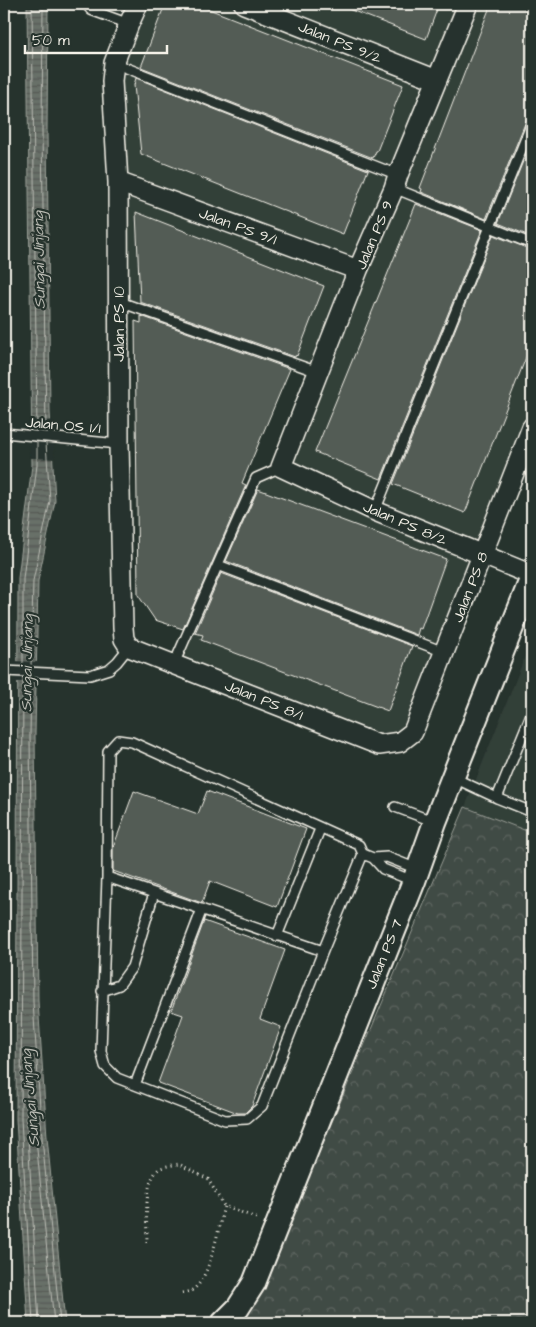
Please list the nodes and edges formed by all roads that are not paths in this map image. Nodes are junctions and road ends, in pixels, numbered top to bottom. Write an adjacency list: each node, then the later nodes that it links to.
1 (86, 4): 5 (lane)
2 (138, 4): 5 (street, Jalan PS 10)
3 (244, 4): 7 (street, Jalan PS 9/2)
4 (468, 4): 7 (street, Jalan PS 9)
5 (128, 24): 6 (street, Jalan PS 10)
6 (114, 63): 9 (street, Jalan PS 10); 10 (lane)
7 (437, 80): 10 (street, Jalan PS 9)
8 (532, 123): 11 (lane)
9 (118, 182): 13 (street, Jalan PS 9/1); 14 (street, Jalan PS 10)
10 (396, 182): 11 (lane); 13 (street, Jalan PS 9)
11 (490, 226): 12 (lane); 20 (lane)
12 (532, 244)
13 (358, 270): 15 (street, Jalan PS 9)
14 (120, 302): 15 (lane); 18 (street, Jalan PS 10)
15 (318, 372): 19 (street, Jalan PS 9)
16 (532, 427): 21 (street, Jalan PS 8)
17 (4, 433): 18 (lane, Jalan OS 1/1)
18 (119, 444): 24 (street, Jalan PS 10)
19 (281, 467): 20 (street, Jalan PS 8/2); 22 (lane)
20 (375, 511): 21 (street, Jalan PS 8/2)
21 (482, 555): 23 (street, Jalan PS 8/2); 25 (street, Jalan PS 8)
22 (218, 565): 25 (lane); 26 (lane)
23 (532, 576): 30 (street, Jalan PS 7)
24 (129, 647): 26 (street, Jalan PS 8/1); 27 (lane)
25 (444, 652): 29 (street, Jalan PS 8)
26 (174, 664): 29 (street, Jalan PS 8/1)
27 (4, 671)
28 (532, 712): 31 (lane)
29 (400, 742)
30 (452, 777): 31 (lane); 34 (street, Jalan PS 7)
31 (497, 798): 33 (lane)
32 (395, 807): 34 (lane)
33 (532, 812)
34 (435, 822): 37 (street, Jalan PS 7)
35 (320, 828): 36 (lane); 38 (lane); 41 (lane)
36 (363, 854): 37 (lane); 42 (lane)
37 (416, 875): 45 (street, Jalan PS 7)
38 (107, 877): 39 (lane); 43 (lane)
39 (154, 893): 40 (lane); 43 (lane)
40 (202, 909): 41 (lane); 44 (lane)
41 (277, 936): 42 (lane)
42 (323, 951): 44 (lane)
43 (102, 991): 44 (lane)
44 (135, 1085)
45 (223, 1323)

